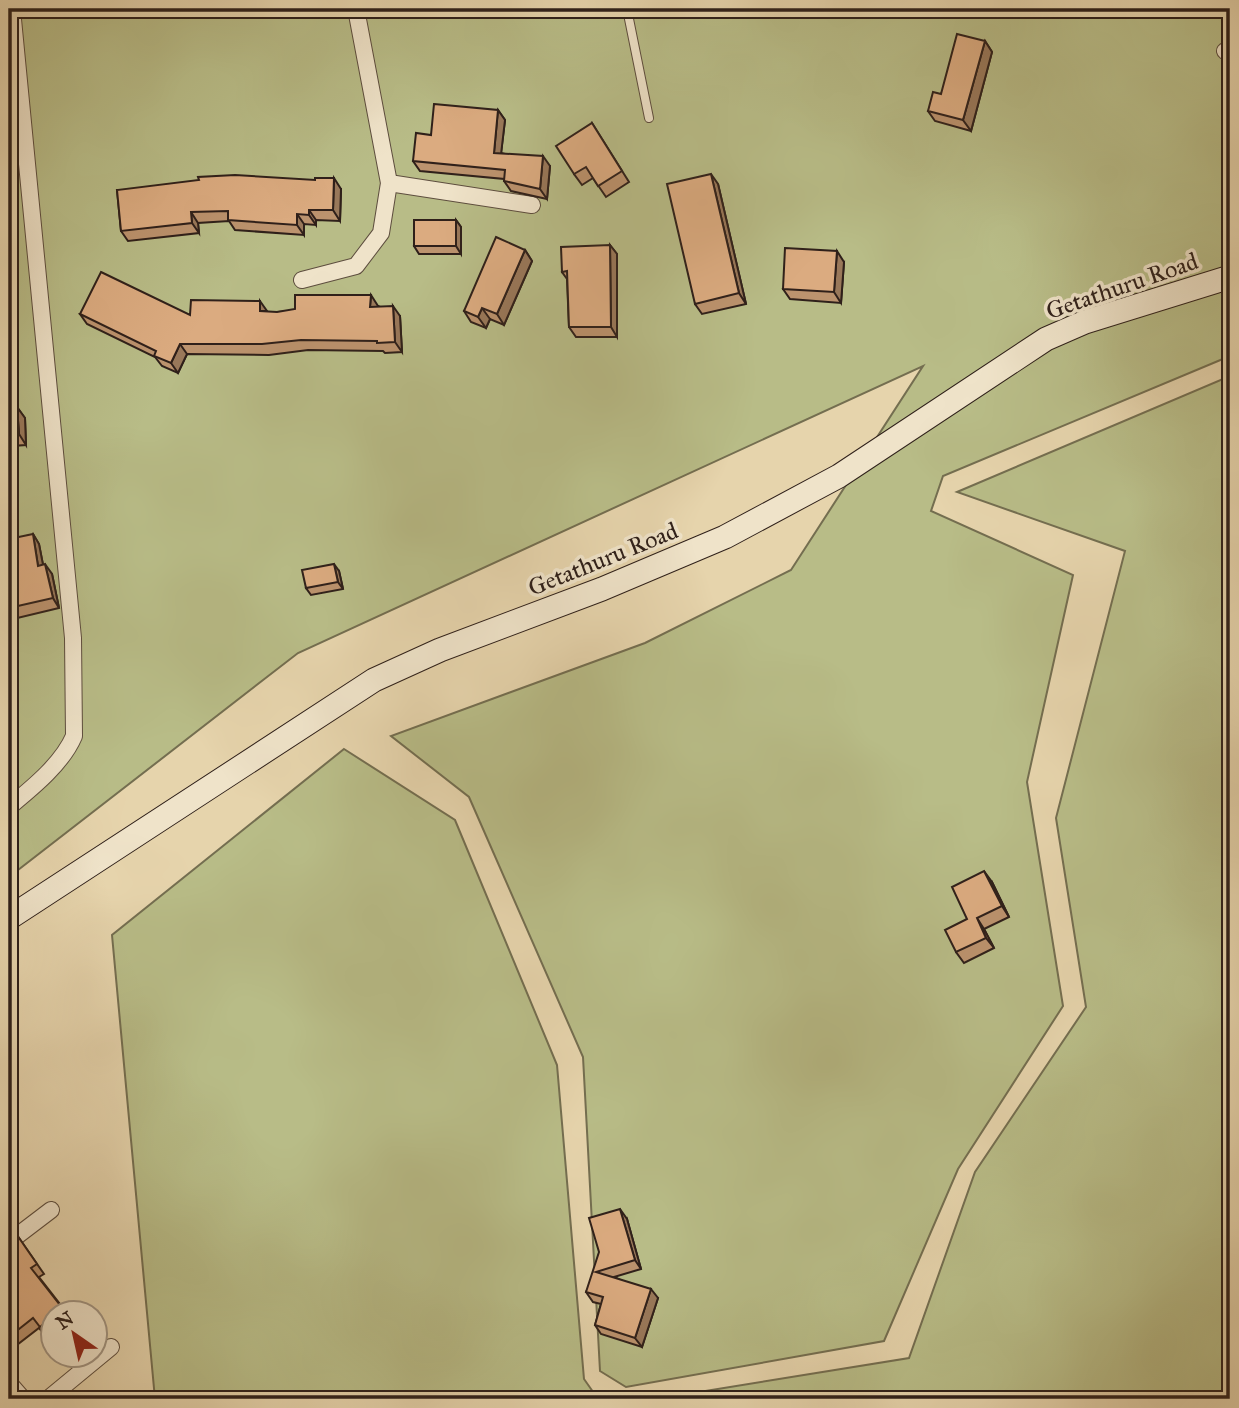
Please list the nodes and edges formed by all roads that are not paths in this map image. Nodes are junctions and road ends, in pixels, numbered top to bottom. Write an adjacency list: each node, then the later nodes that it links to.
1 (12, 9): 9 (street)
2 (356, 9): 5 (street)
3 (626, 9): 4 (lane)
4 (649, 118)
5 (389, 183): 6 (street); 8 (street)
6 (532, 205)
7 (1230, 277): 10 (main road, Getathuru Road)
8 (302, 280)
9 (9, 807)
10 (9, 918)
11 (51, 1210): 12 (street)
12 (9, 1242)
13 (111, 1347): 16 (street)
14 (9, 1383): 15 (street)
15 (23, 1399)
16 (48, 1399)

